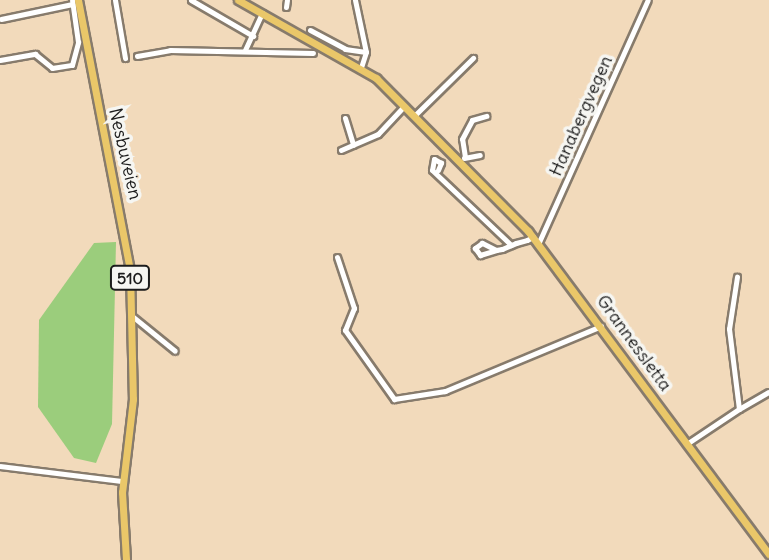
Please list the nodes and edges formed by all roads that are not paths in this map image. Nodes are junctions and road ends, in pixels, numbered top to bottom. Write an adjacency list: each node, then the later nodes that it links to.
1 (115, 0): 15 (street)
2 (191, 0): 10 (street)
3 (238, 0): 7 (main road, Grannessletta)
4 (355, 0): 12 (street)
5 (648, 0): 28 (street, Hanabergvegen)
6 (74, 1): 8 (street); 17 (street); 33 (main road, Nesbuveien / 510)
7 (264, 14): 10 (street); 18 (main road, Grannessletta)
8 (1, 19)
9 (310, 30): 12 (street)
10 (253, 36): 11 (street)
11 (245, 50): 13 (street); 14 (street)
12 (366, 52): 18 (street)
13 (313, 53)
14 (137, 56)
15 (125, 58)
16 (473, 58): 20 (street)
17 (0, 60)
18 (361, 67): 19 (main road, Grannessletta)
19 (404, 106): 20 (main road, Grannessletta); 23 (street)
20 (414, 116): 26 (main road, Grannessletta)
21 (486, 116): 26 (street)
22 (345, 118): 23 (street)
23 (353, 145): 24 (street)
24 (341, 150)
25 (480, 155): 26 (street)
26 (463, 159): 28 (main road, Grannessletta)
27 (438, 170): 29 (street)
28 (534, 237): 29 (street, Hanabergvegen); 34 (main road, Grannessletta)
29 (513, 244): 30 (street)
30 (496, 250)
31 (337, 257): 34 (street)
32 (737, 277): 37 (street)
33 (132, 316): 35 (street); 40 (main road, Nesbuveien / 510)
34 (601, 326): 38 (main road, Grannessletta)
35 (175, 351)
36 (769, 392): 37 (street)
37 (739, 409): 38 (street)
38 (688, 443): 41 (main road, Grannessletta)
39 (0, 466): 40 (street)
40 (123, 481): 42 (main road, Nesbuveien / 510)
41 (769, 554)
42 (126, 560)

